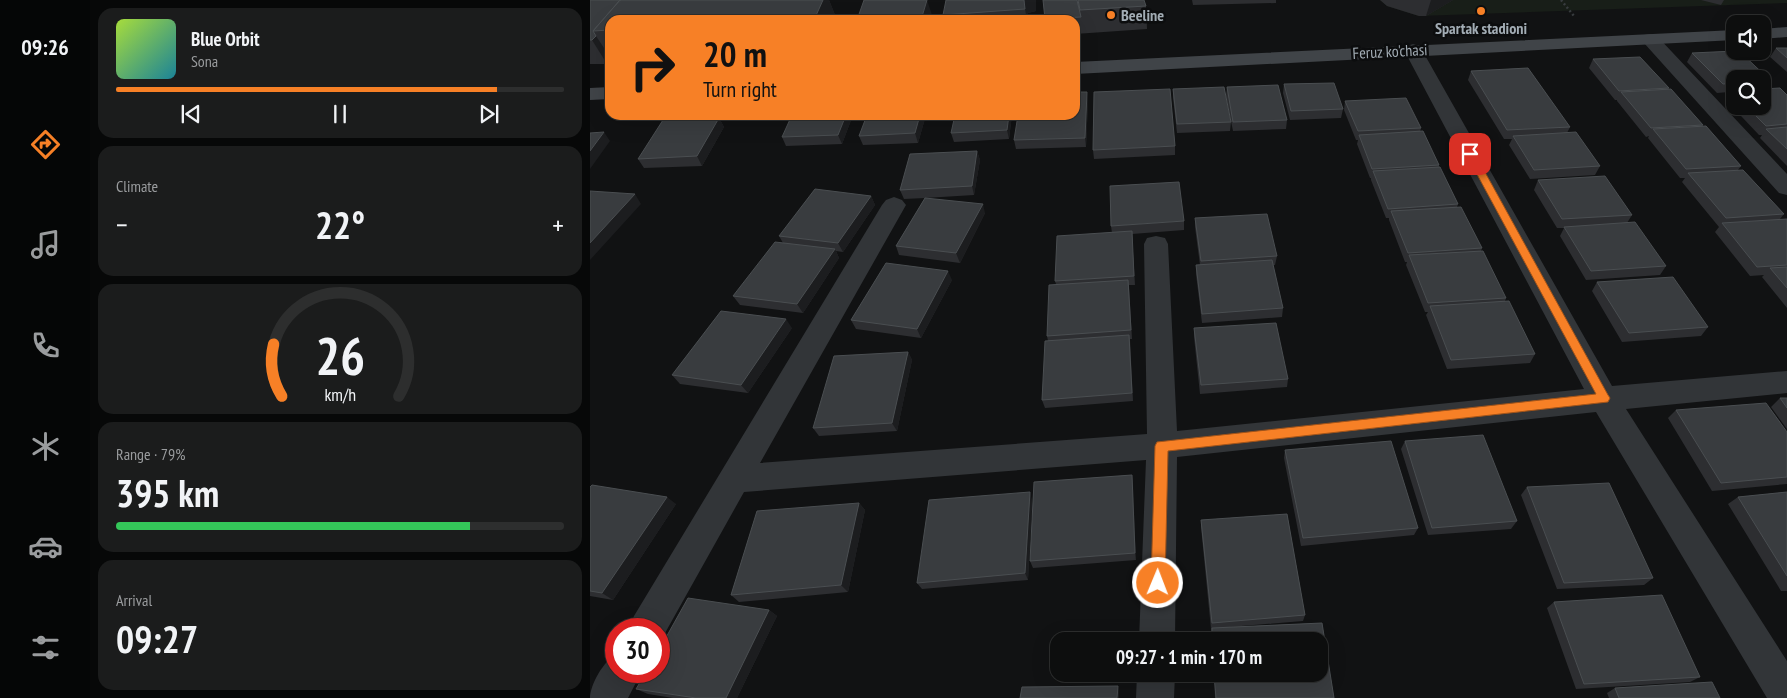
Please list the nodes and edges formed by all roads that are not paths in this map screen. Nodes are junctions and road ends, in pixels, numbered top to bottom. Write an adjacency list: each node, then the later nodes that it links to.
1 (1787, 32): 2 (main road)
2 (1771, 33)
3 (1726, 36): 4 (main road, Feruz ko'chasi)
4 (1650, 40): 5 (main road, Feruz ko'chasi); 9 (street)
5 (1413, 50): 6 (main road, Feruz ko'chasi); 13 (street)
6 (1080, 68)
7 (605, 93): 8 (main road)
8 (590, 94)
9 (1787, 188)
10 (894, 205): 15 (street)
11 (1156, 244): 14 (street)
12 (1787, 382): 13 (street)
13 (1604, 398): 14 (street); 20 (street)
14 (1162, 446): 15 (street); 17 (street)
15 (734, 479): 16 (street)
16 (653, 618)
17 (1157, 632)
18 (1156, 682): 22 (street)
19 (616, 683): 21 (street)
20 (1787, 695)
21 (607, 698)
22 (1155, 698)

